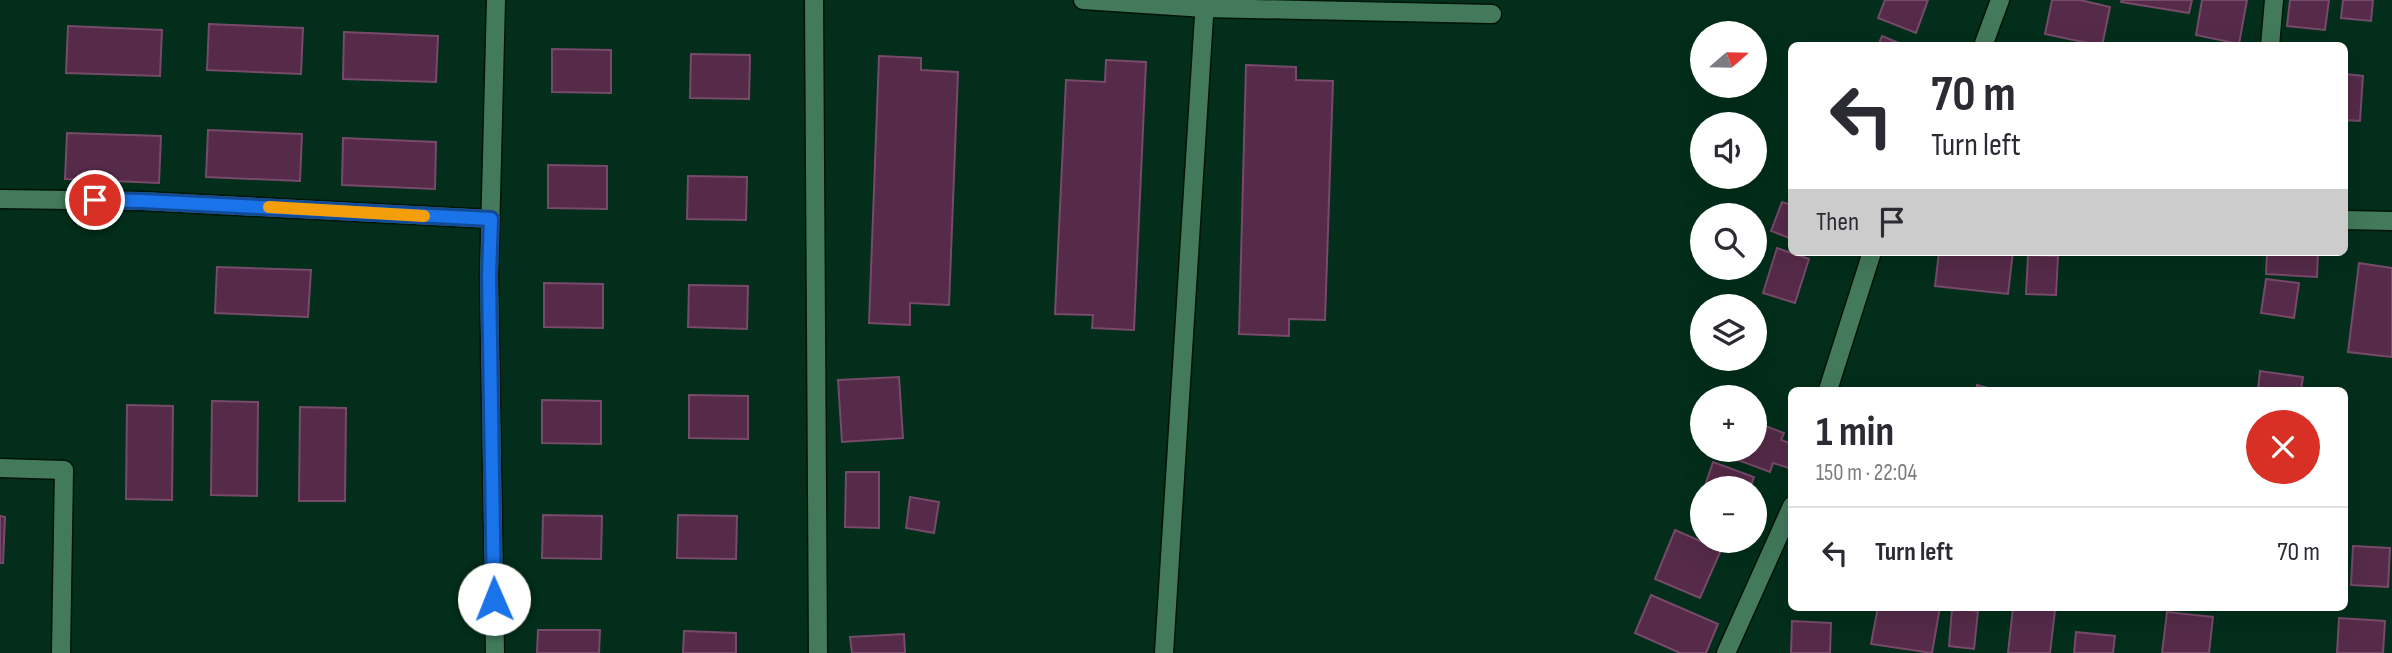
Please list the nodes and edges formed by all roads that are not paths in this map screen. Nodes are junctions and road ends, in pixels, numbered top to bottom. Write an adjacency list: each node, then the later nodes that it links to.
1 (496, 0): 11 (street)
2 (814, 0): 20 (street)
3 (1083, 0): 6 (street)
4 (2000, 0): 8 (street)
5 (2274, 0): 9 (street)
6 (1205, 4): 7 (street); 21 (street)
7 (1492, 14)
8 (1984, 42)
9 (2270, 42)
10 (0, 199): 11 (street)
11 (491, 219): 19 (street)
12 (2348, 219): 13 (street)
13 (2392, 221)
14 (1871, 256): 15 (street)
15 (1830, 387)
16 (0, 468): 18 (street)
17 (1788, 515): 22 (street)
18 (61, 653)
19 (495, 653)
20 (818, 653)
21 (1164, 653)
22 (1726, 653)

